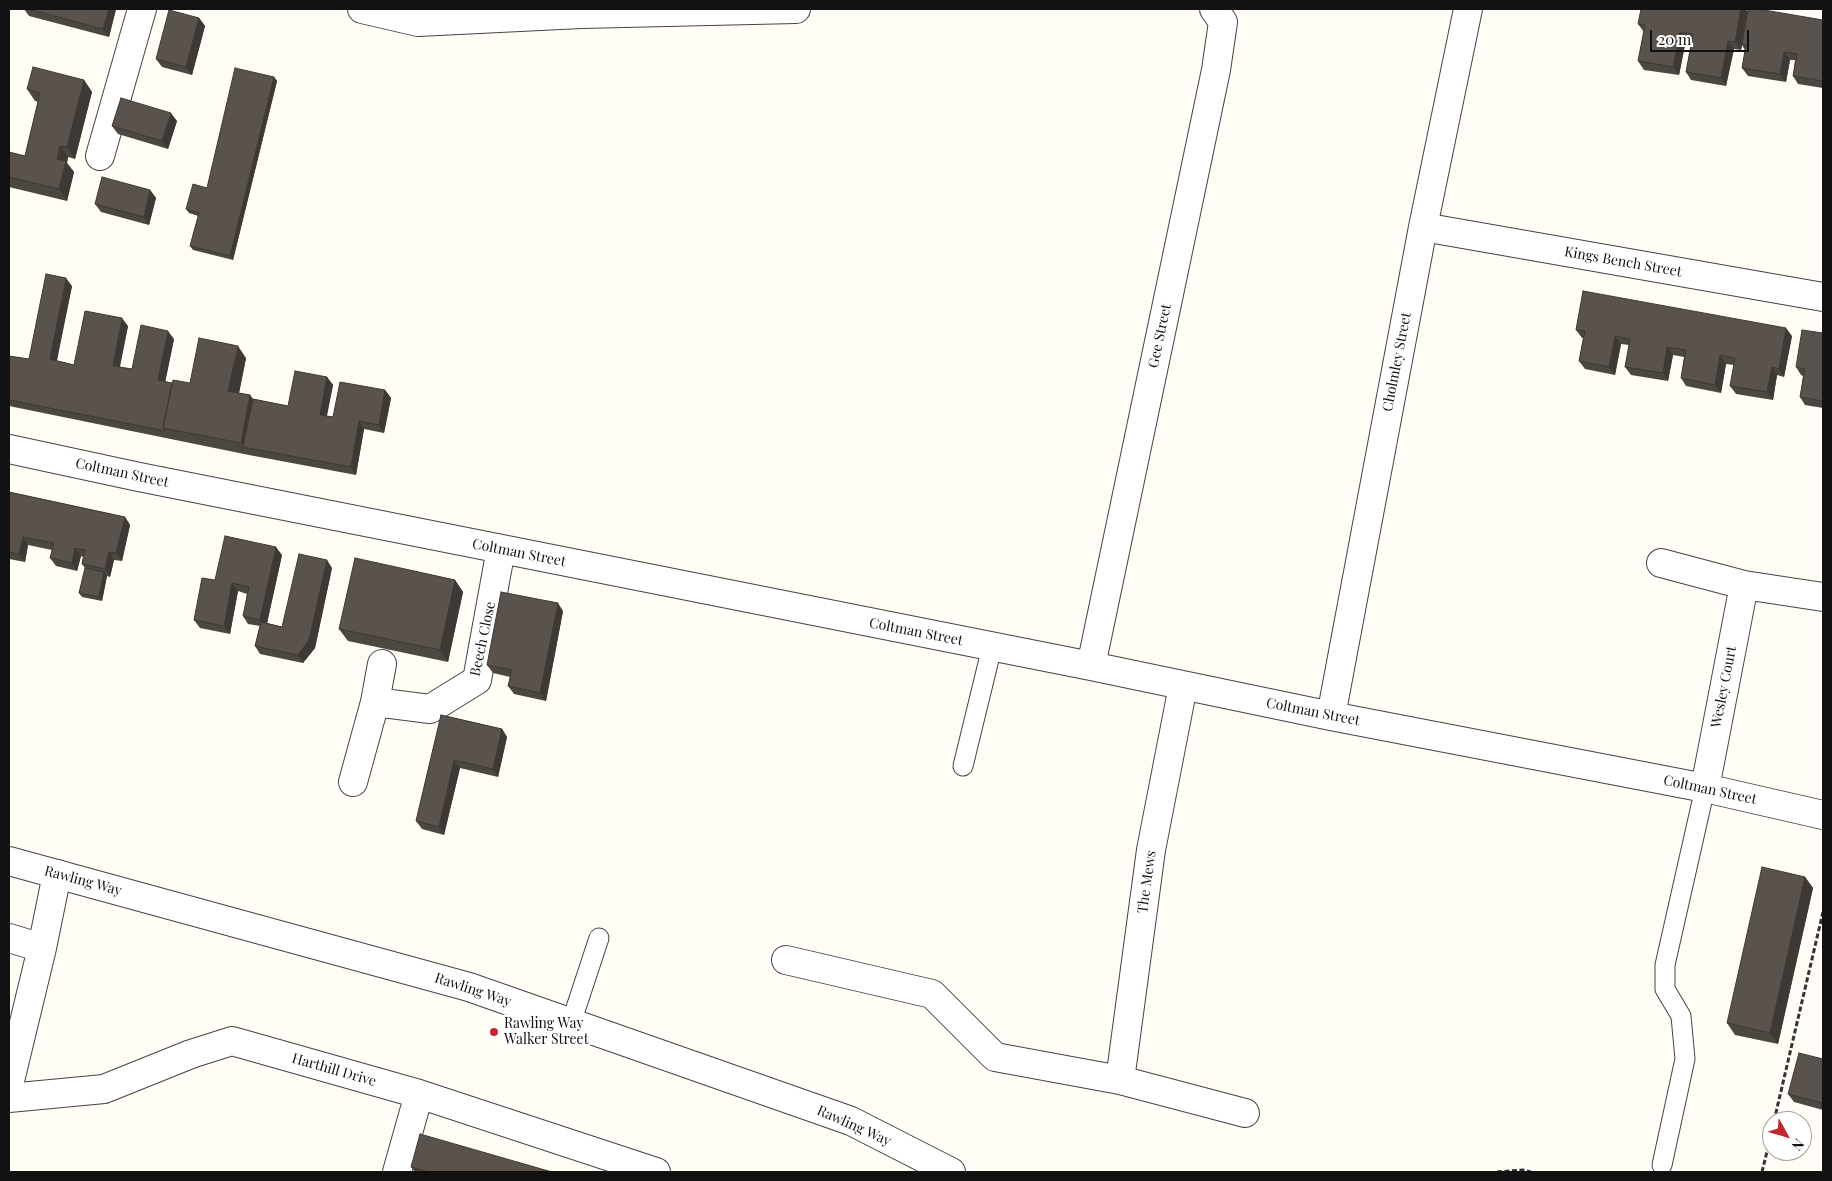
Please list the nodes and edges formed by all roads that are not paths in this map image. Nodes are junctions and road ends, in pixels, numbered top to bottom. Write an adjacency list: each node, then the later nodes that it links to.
1 (142, 9): 6 (street)
2 (362, 9): 3 (street)
3 (796, 9)
4 (1214, 9): 16 (street, Gee Street)
5 (1468, 9): 7 (street, Cholmley Street)
6 (100, 156)
7 (1423, 227): 8 (street, Kings Bench Street); 19 (street, Cholmley Street)
8 (1823, 297)
9 (9, 449): 10 (street, Coltman Street)
10 (501, 549): 14 (street, Coltman Street); 18 (street, Beech Close)
11 (1661, 563): 12 (street)
12 (1744, 585): 13 (street); 22 (street, Wesley Court)
13 (1823, 597)
14 (992, 647): 16 (street, Coltman Street); 20 (lane)
15 (382, 664): 18 (street)
16 (1091, 666): 17 (street, Coltman Street)
17 (1183, 686): 19 (street, Coltman Street); 31 (street, The Mews)
18 (375, 702): 21 (street)
19 (1331, 716): 22 (street, Coltman Street)
20 (963, 766)
21 (353, 782)
22 (1705, 788): 23 (street, Coltman Street); 36 (lane)
23 (1823, 815)
24 (9, 861): 25 (street, Rawling Way)
25 (57, 874): 28 (street); 30 (street, Rawling Way)
26 (9, 938): 28 (street)
27 (599, 938): 30 (lane)
28 (42, 948): 32 (street)
29 (786, 960): 31 (street)
30 (570, 1023): 39 (street, Rawling Way)
31 (1120, 1080): 35 (street)
32 (9, 1085)
33 (419, 1094): 34 (street, Harthill Drive); 37 (street); 38 (street, Harthill Drive)
34 (9, 1098)
35 (1245, 1113)
36 (1662, 1165)
37 (397, 1172)
38 (656, 1172)
39 (951, 1172)

